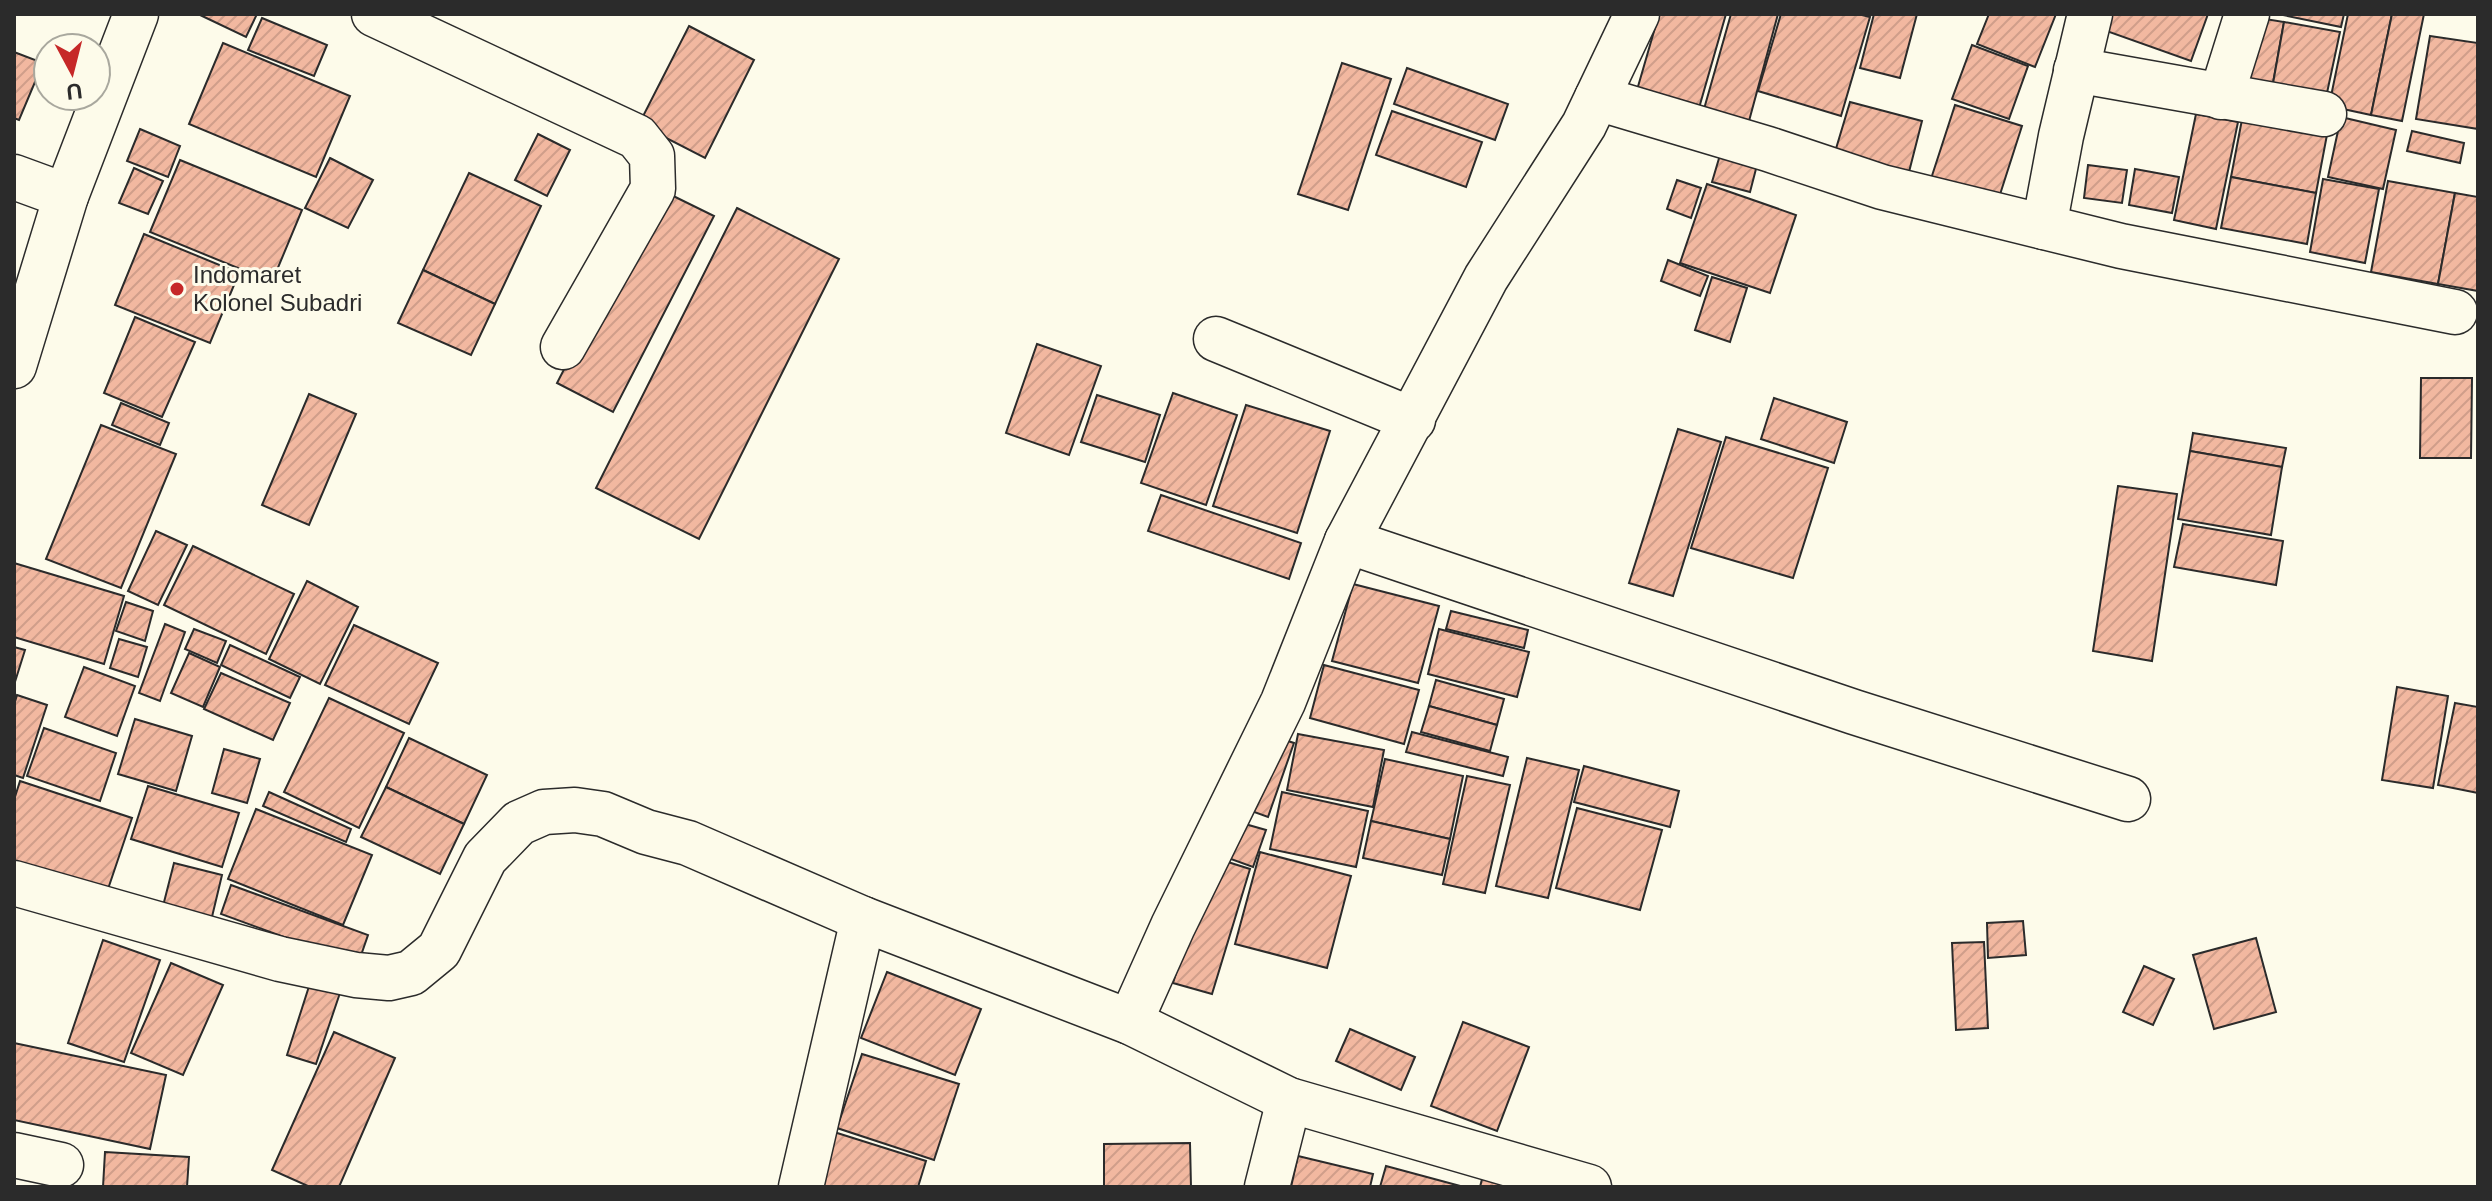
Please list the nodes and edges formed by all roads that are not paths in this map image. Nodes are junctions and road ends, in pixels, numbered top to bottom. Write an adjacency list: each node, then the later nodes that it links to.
1 (136, 14): 11 (street)
2 (374, 14): 15 (street)
3 (1637, 14): 8 (street)
4 (2090, 14): 6 (street)
5 (2247, 14): 7 (street)
6 (2076, 70): 7 (street); 12 (street)
7 (2221, 97): 9 (street)
8 (1597, 98): 12 (street); 17 (street)
9 (2324, 114)
10 (14, 177): 11 (street)
11 (66, 196): 16 (street)
12 (2044, 227): 13 (street)
13 (2455, 312)
14 (1216, 339): 17 (street)
15 (563, 347)
16 (14, 366)
17 (1413, 420): 18 (street)
18 (1347, 541): 19 (street); 22 (street)
19 (2128, 799)
20 (14, 883): 21 (street)
21 (863, 919): 22 (street); 26 (street)
22 (1130, 1022): 23 (street)
23 (1289, 1100): 27 (street); 28 (street)
24 (14, 1155): 25 (street)
25 (61, 1165)
26 (801, 1187)
27 (1267, 1187)
28 (1589, 1187)

